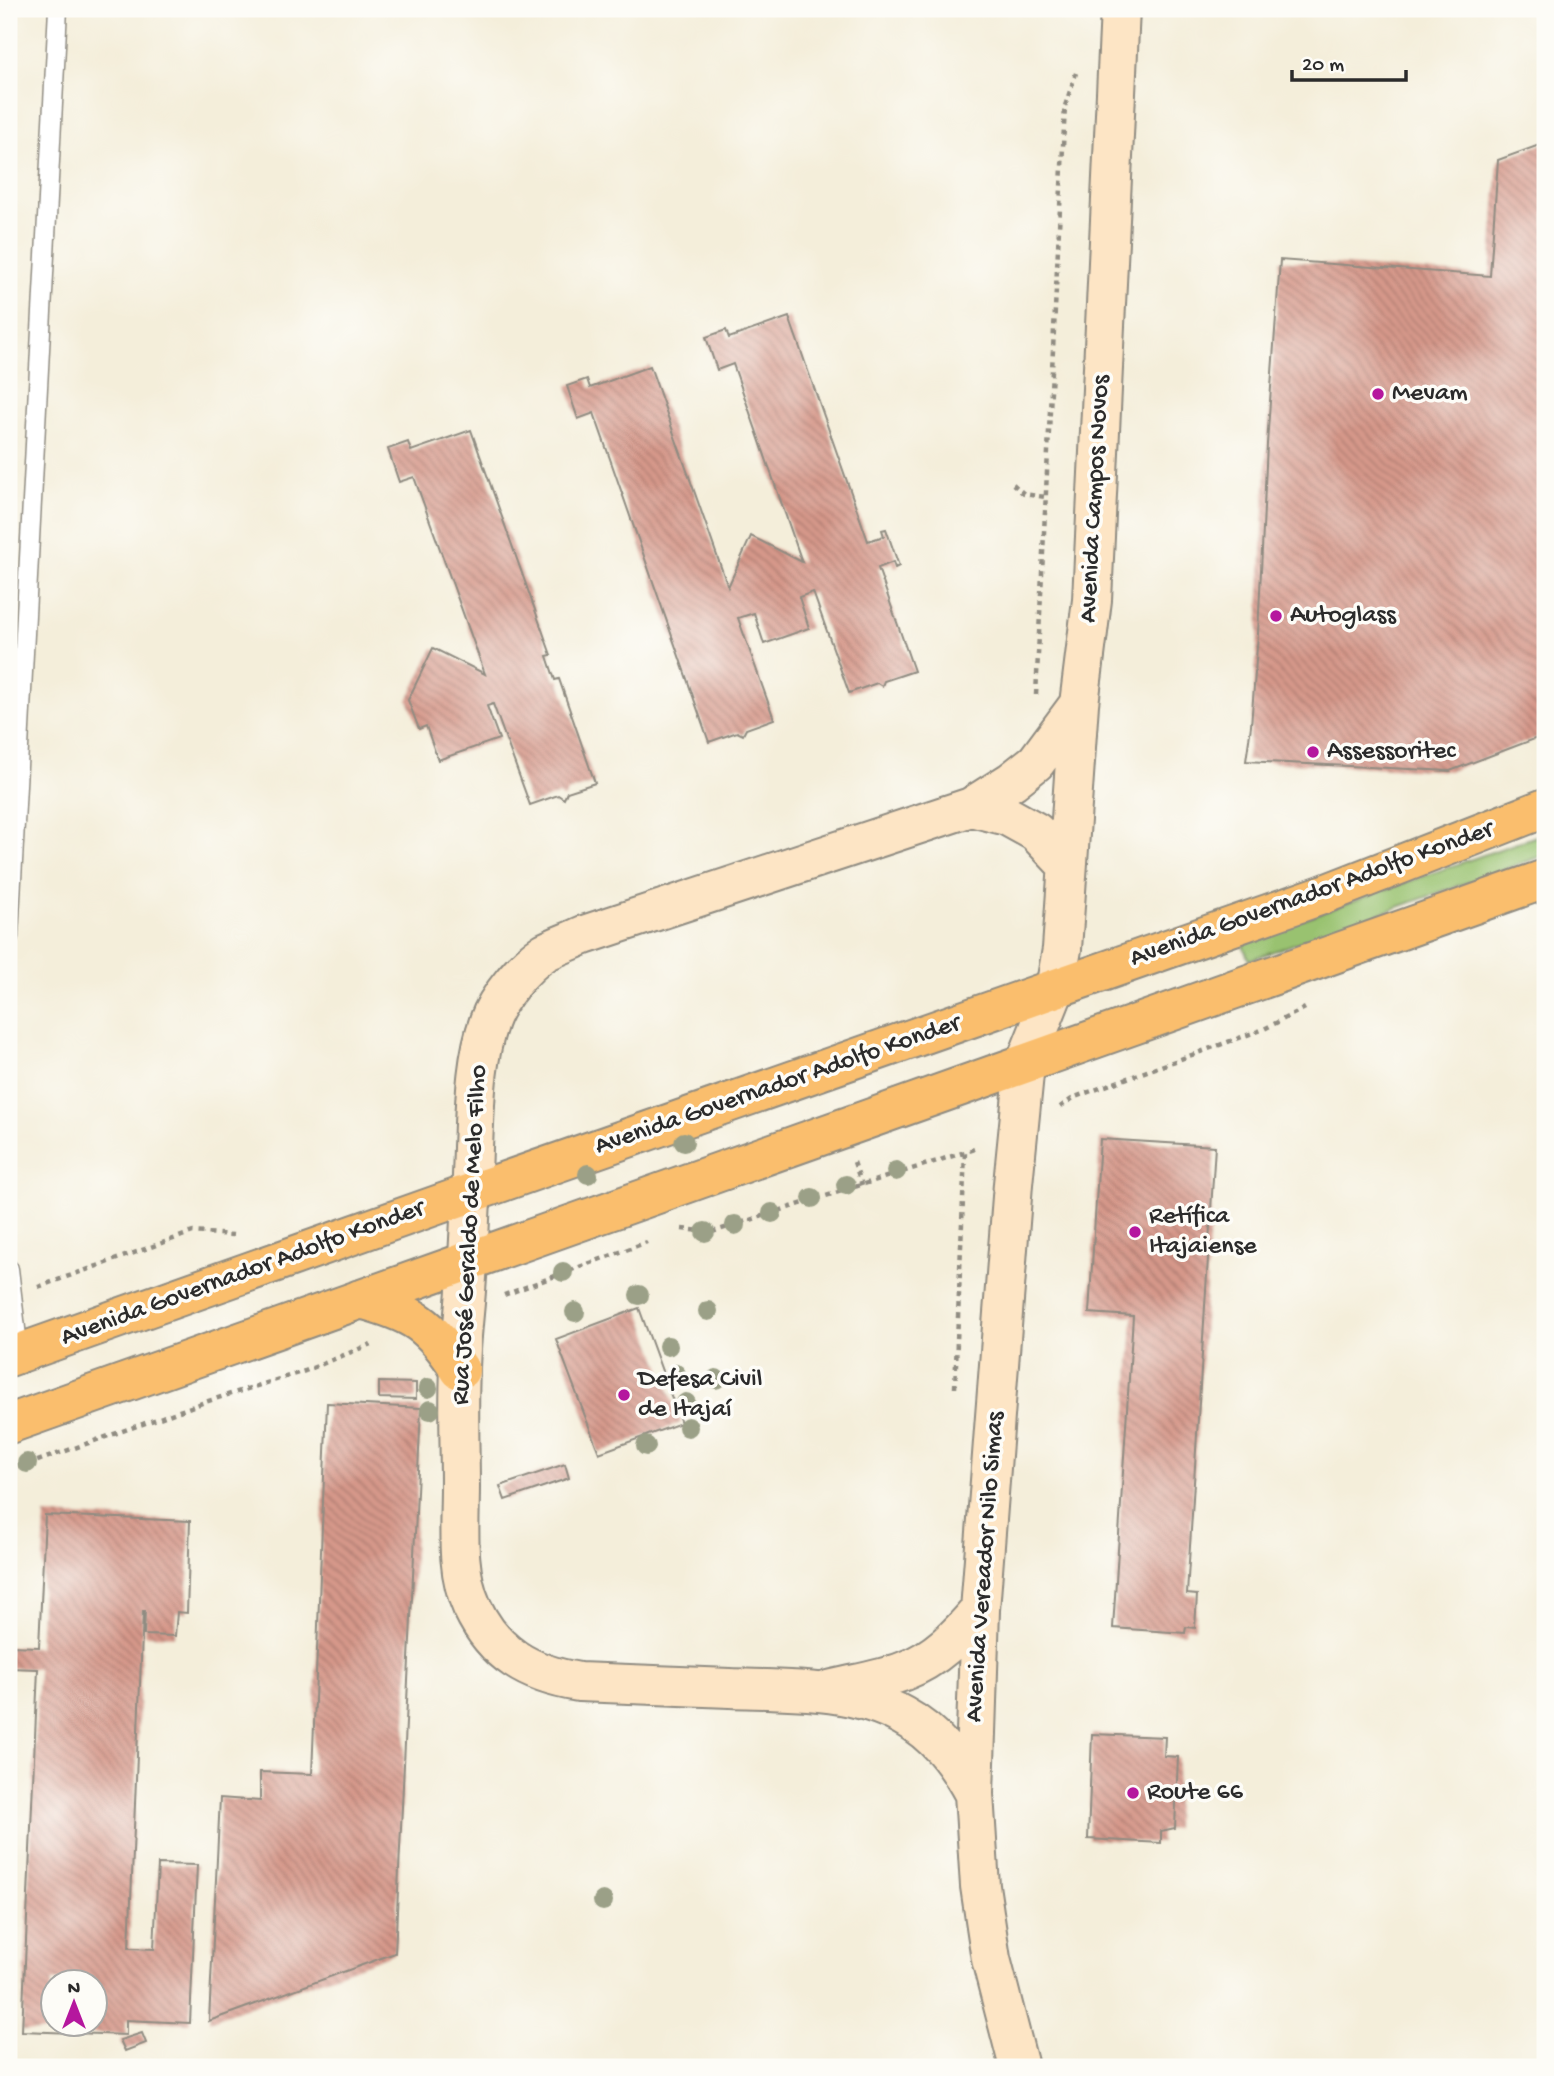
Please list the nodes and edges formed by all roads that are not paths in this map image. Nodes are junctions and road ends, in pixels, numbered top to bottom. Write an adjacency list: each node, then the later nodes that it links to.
1 (58, 9): 8 (lane)
2 (1120, 9): 3 (main road, Avenida Campos Novos)
3 (1079, 704): 4 (main road, Rua José Geraldo de Melo Filho); 6 (main road, Avenida Campos Novos)
4 (971, 807): 6 (main road); 11 (main road, Rua José Geraldo de Melo Filho)
5 (1545, 808): 9 (main road, Avenida Governador Adolfo Konder)
6 (1067, 864): 9 (main road, Avenida Campos Novos)
7 (1545, 879): 10 (main road)
8 (9, 937)
9 (1055, 989): 10 (main road, Avenida Vereador Nilo Simas); 11 (main road, Avenida Governador Adolfo Konder)
10 (1025, 1064): 12 (main road); 18 (main road, Avenida Vereador Nilo Simas)
11 (471, 1193): 12 (main road, Rua José Geraldo de Melo Filho); 15 (main road, Avenida Governador Adolfo Konder)
12 (468, 1261): 14 (main road); 16 (main road, Rua José Geraldo de Melo Filho)
13 (9, 1269): 15 (lane)
14 (360, 1299): 16 (main road); 17 (main road)
15 (14, 1356)
16 (460, 1370): 19 (main road, Rua José Geraldo de Melo Filho)
17 (9, 1424)
18 (980, 1610): 19 (main road, Rua José Geraldo de Melo Filho); 20 (main road, Avenida Vereador Nilo Simas)
19 (824, 1691): 20 (main road, Rua José Geraldo de Melo Filho)
20 (974, 1794): 21 (main road, Avenida Vereador Nilo Simas)
21 (1018, 2067)

